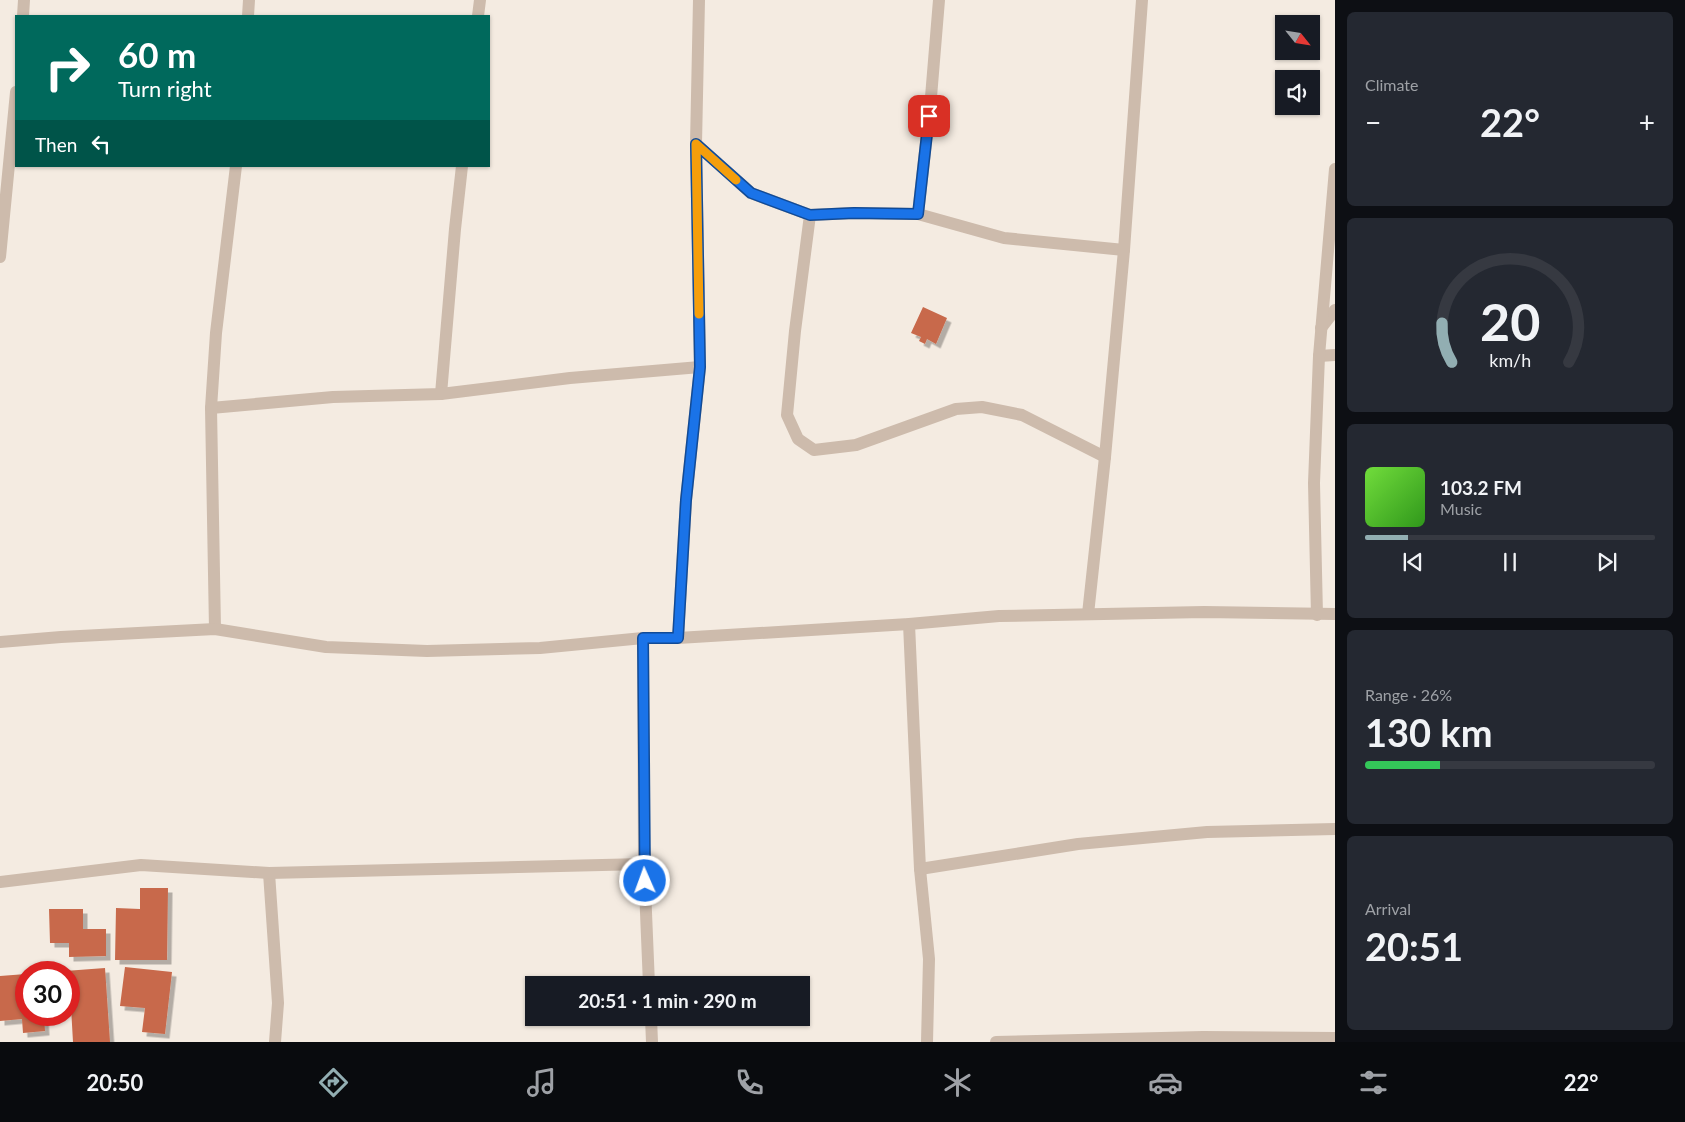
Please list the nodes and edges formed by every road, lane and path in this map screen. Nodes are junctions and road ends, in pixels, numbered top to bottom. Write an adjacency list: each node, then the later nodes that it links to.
1 (24, 0): 7 (street)
2 (249, 0): 8 (street)
3 (480, 0): 9 (street)
4 (699, 0): 12 (street)
5 (939, 0): 16 (street)
6 (1142, 0): 18 (street)
7 (23, 15)
8 (248, 15)
9 (478, 15)
10 (15, 98): 11 (street)
11 (10, 130): 19 (street)
12 (696, 144): 17 (street); 24 (street)
13 (236, 167): 26 (street)
14 (462, 167): 25 (street)
15 (1335, 169): 21 (street)
16 (918, 214): 17 (street); 18 (street)
17 (810, 215): 27 (street)
18 (1124, 250): 27 (street)
19 (0, 257)
20 (1335, 310): 21 (street)
21 (1321, 329): 23 (street)
22 (1335, 355): 23 (street)
23 (1318, 356): 29 (street)
24 (700, 367): 25 (street); 34 (street)
25 (441, 394): 26 (street)
26 (211, 408): 32 (street)
27 (1105, 457): 28 (street)
28 (1088, 614): 29 (street); 31 (street)
29 (1316, 614): 30 (street)
30 (1335, 614)
31 (909, 624): 34 (street); 38 (street)
32 (215, 629): 33 (street); 35 (street)
33 (643, 638): 34 (street); 37 (street)
34 (678, 638)
35 (0, 642)
36 (1335, 829): 38 (street)
37 (644, 864): 39 (street); 41 (street)
38 (920, 869): 47 (street)
39 (269, 873): 40 (street); 45 (street)
40 (0, 882)
41 (649, 976)
42 (651, 1026): 46 (street)
43 (1335, 1038): 44 (street)
44 (1203, 1039): 48 (street)
45 (275, 1042)
46 (652, 1042)
47 (927, 1042)
48 (996, 1042)

